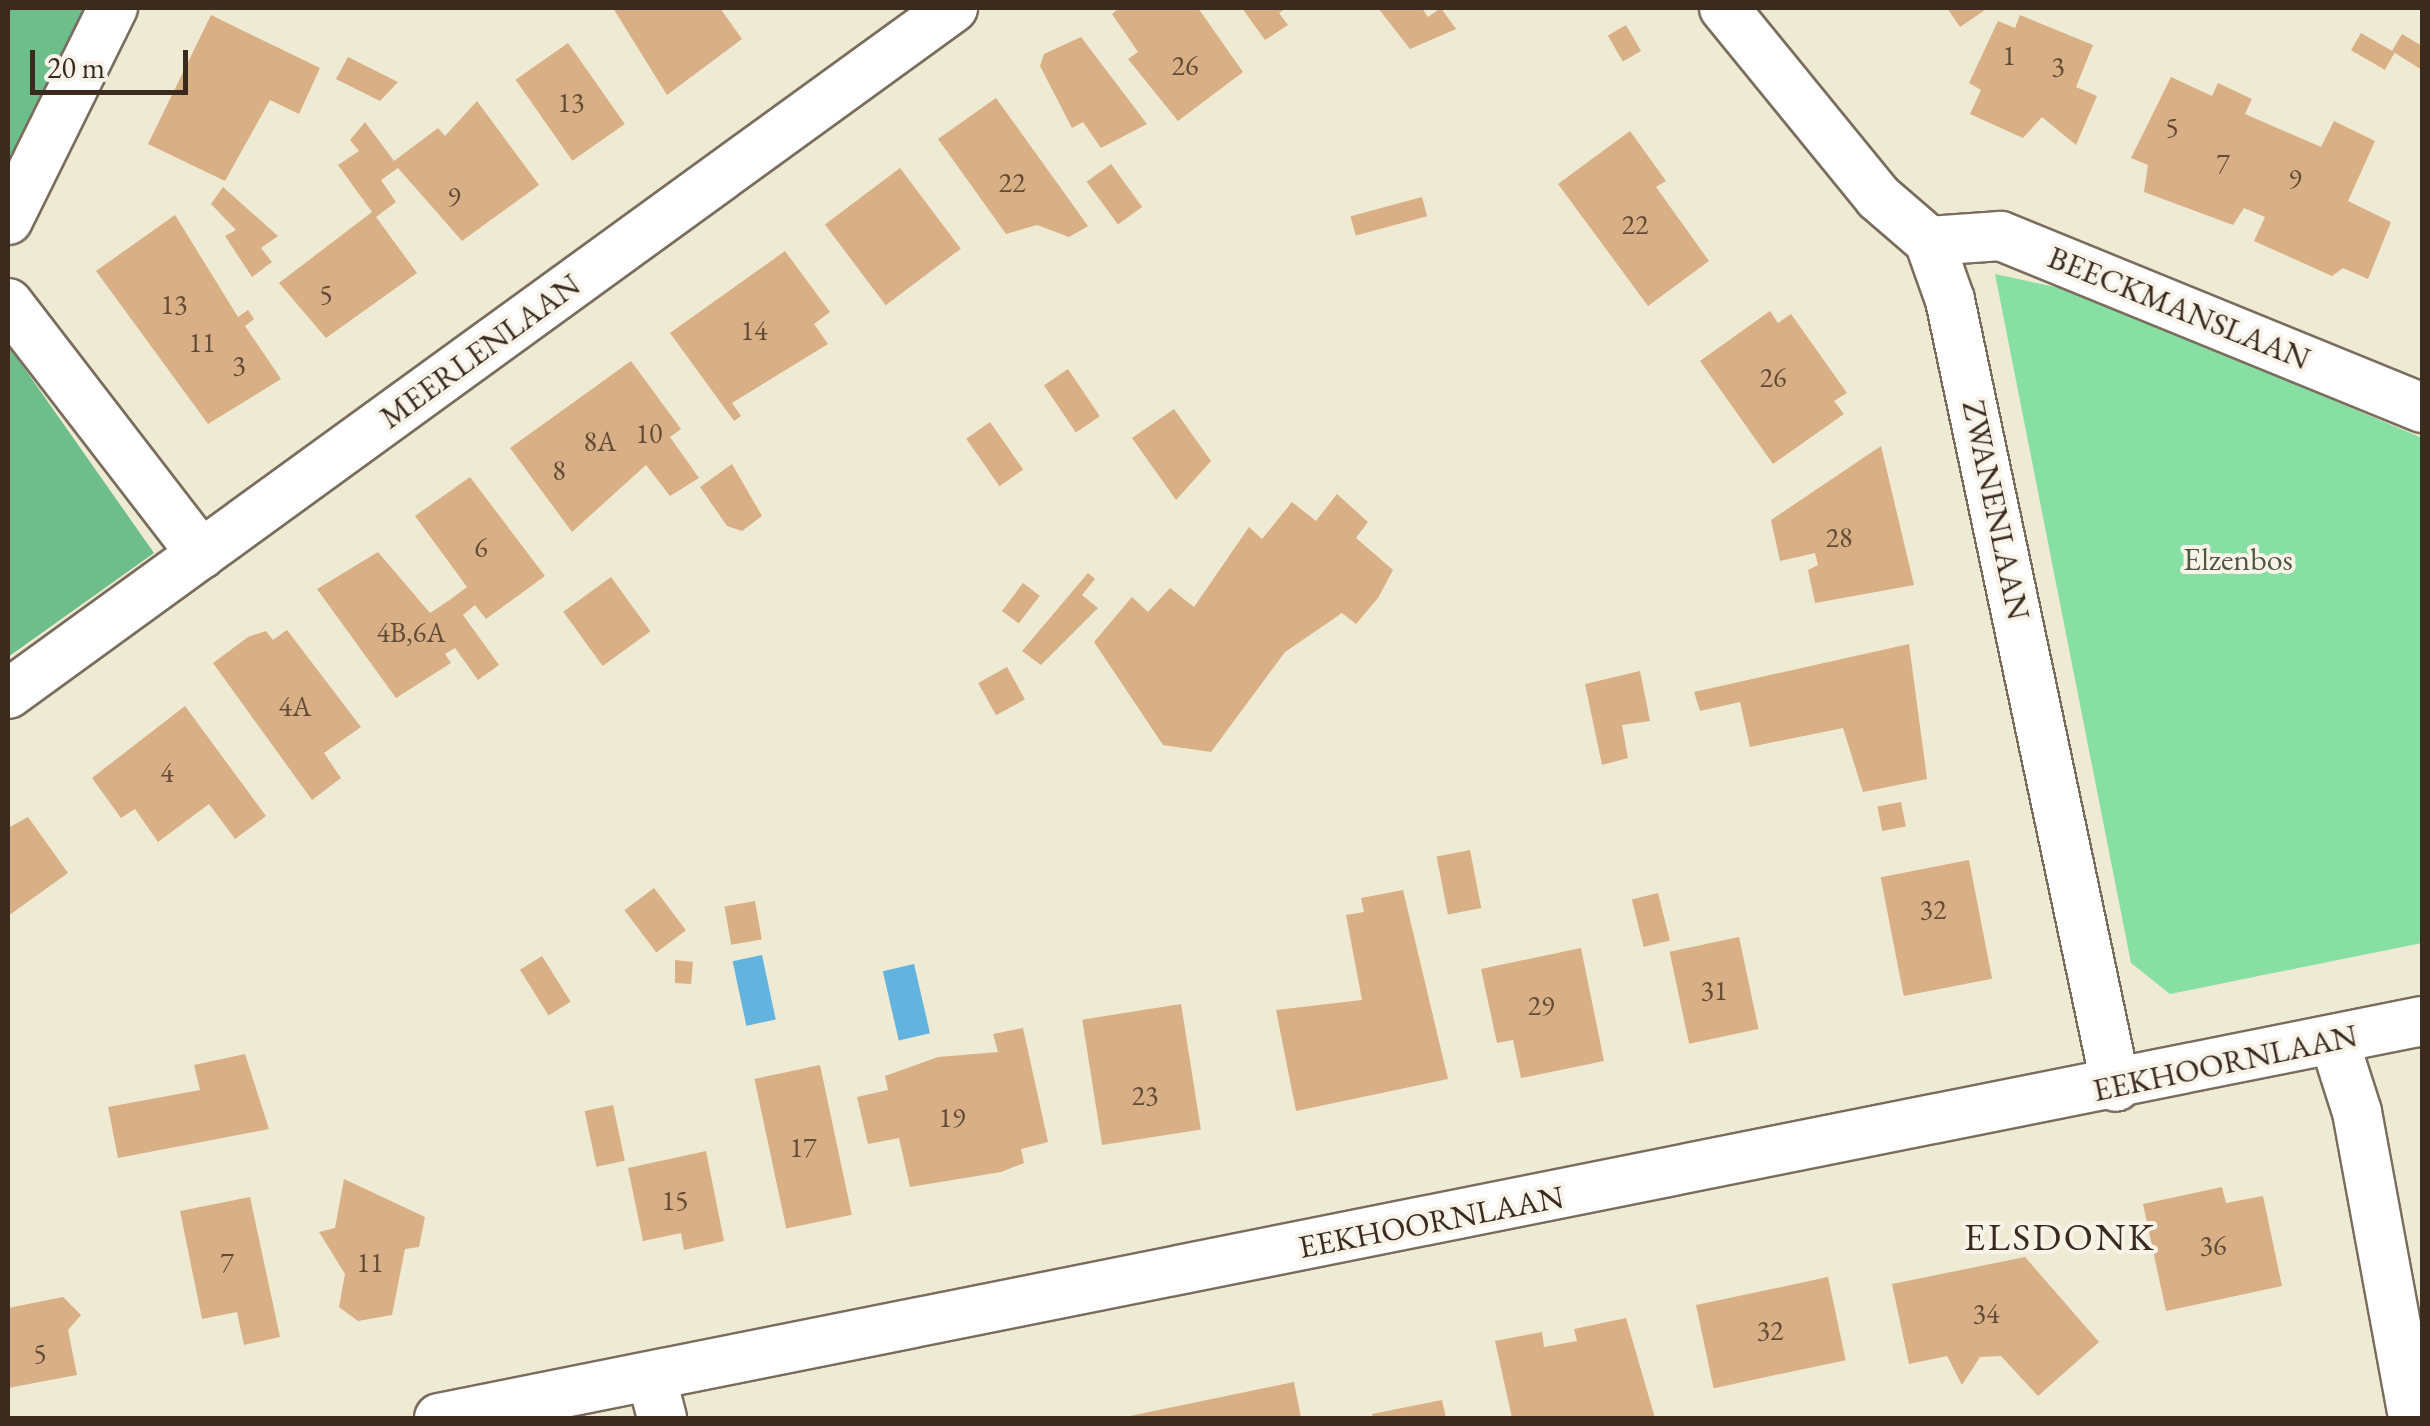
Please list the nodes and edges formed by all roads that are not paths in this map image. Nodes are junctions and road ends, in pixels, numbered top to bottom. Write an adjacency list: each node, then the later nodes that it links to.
1 (112, 8): 4 (street)
2 (952, 8): 8 (street, MEERLENLAAN)
3 (1724, 8): 5 (street)
4 (8, 220)
5 (1929, 240): 7 (street, BEECKMANSLAAN); 12 (street, ZWANENLAAN)
6 (8, 303): 8 (street)
7 (2422, 408)
8 (202, 554): 9 (street, MEERLENLAAN)
9 (8, 694)
10 (2422, 1022): 11 (street, EEKHOORNLAAN)
11 (2334, 1040): 12 (street, EEKHOORNLAAN); 15 (street)
12 (2116, 1087): 13 (street, EEKHOORNLAAN)
13 (657, 1399): 14 (street, EEKHOORNLAAN)
14 (439, 1418)
15 (2414, 1418)

